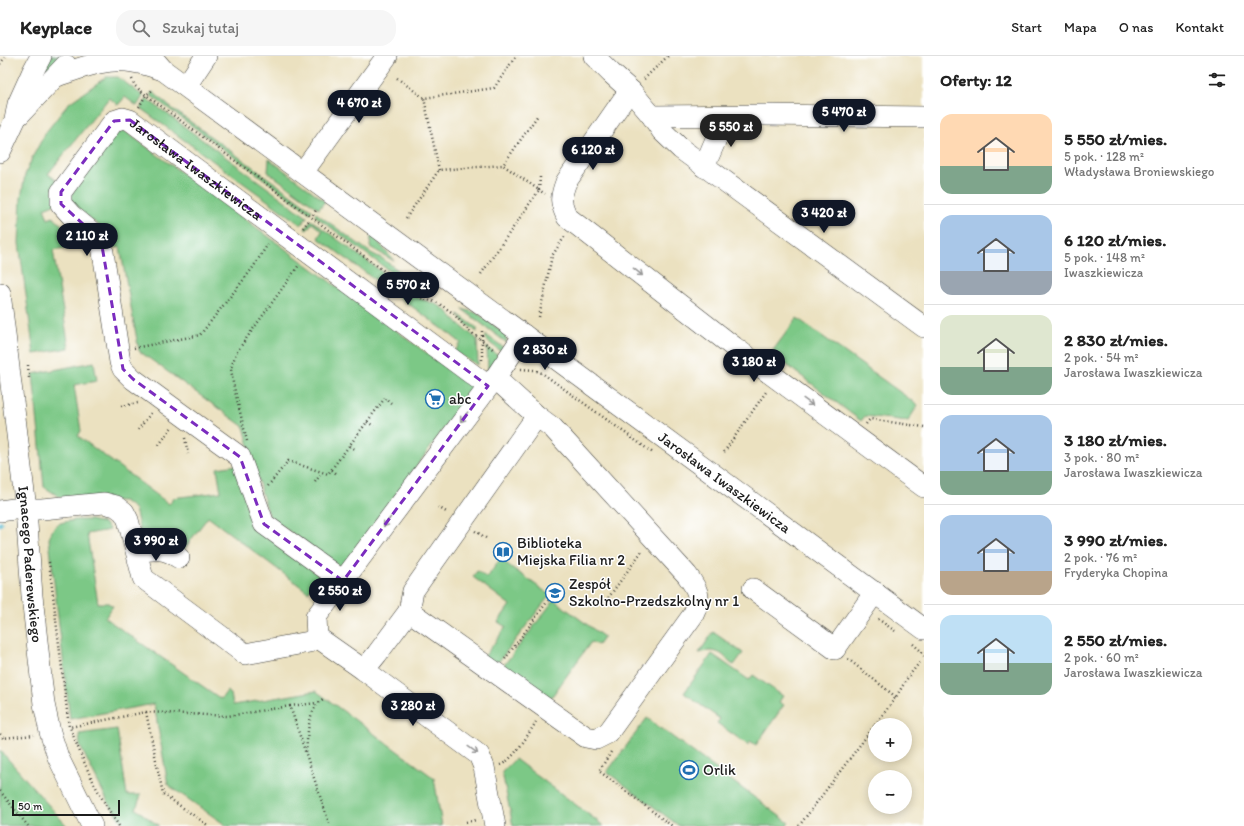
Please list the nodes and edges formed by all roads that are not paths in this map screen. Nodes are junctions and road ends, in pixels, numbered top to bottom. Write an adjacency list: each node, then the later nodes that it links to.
1 (41, 56): 13 (street)
2 (74, 56): 7 (street)
3 (206, 56): 8 (street)
4 (387, 56): 15 (street)
5 (594, 56): 9 (street)
6 (157, 63): 7 (street); 8 (street, Jarosława Iwaszkiewicza)
7 (57, 76): 13 (street)
8 (186, 86): 15 (street, Jarosława Iwaszkiewicza)
9 (634, 87): 10 (street); 22 (street, one-way to 22)
10 (652, 116): 11 (street); 14 (street)
11 (726, 116): 12 (street); 14 (street)
12 (924, 117)
13 (5, 136)
14 (704, 167): 17 (street)
15 (303, 172): 18 (street, Jarosława Iwaszkiewicza)
16 (0, 294): 19 (street, Ignacego Paderewskiego)
17 (924, 327)
18 (524, 335): 20 (street); 29 (street, Jarosława Iwaszkiewicza)
19 (2, 338): 23 (street, Ignacego Paderewskiego)
20 (491, 382): 21 (street, Jarosława Iwaszkiewicza); 27 (street, one-way to 27); 27 (street, Jarosława Iwaszkiewicza)
21 (537, 416): 30 (street); 30 (street, Jarosława Iwaszkiewicza)
22 (924, 487)
23 (26, 509): 24 (street); 25 (street); 35 (street, Ignacego Paderewskiego)
24 (0, 511)
25 (137, 552): 26 (street); 32 (street)
26 (179, 558)
27 (342, 581): 32 (street)
28 (753, 589): 29 (street)
29 (875, 592): 31 (street, Jarosława Iwaszkiewicza)
30 (409, 611): 33 (street)
31 (916, 635)
32 (317, 637): 33 (street)
33 (364, 670): 34 (street, one-way to 34)
34 (488, 823)
35 (92, 826)

